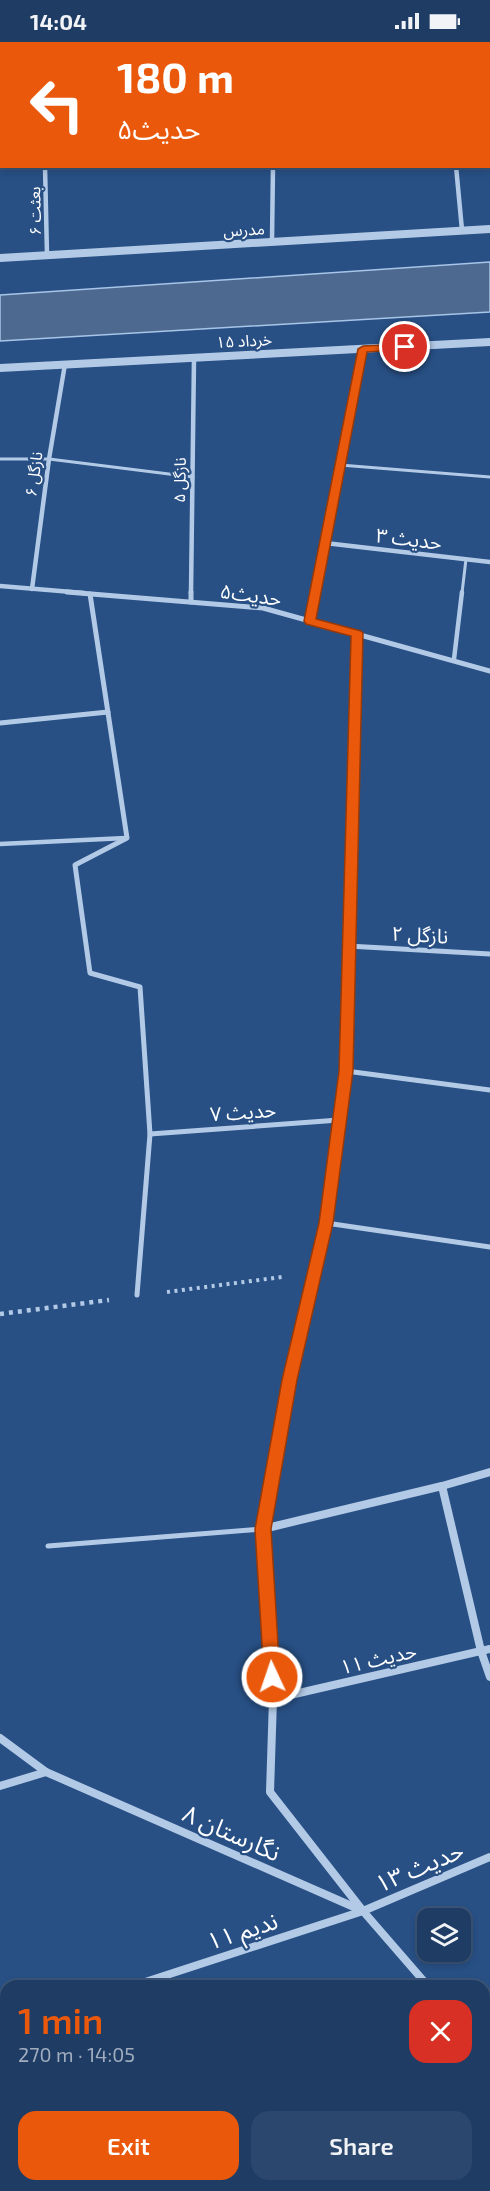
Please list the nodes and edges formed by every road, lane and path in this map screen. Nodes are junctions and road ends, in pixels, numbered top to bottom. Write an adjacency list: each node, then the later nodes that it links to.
1 (45, 168): 7 (street, بعثت ۶)
2 (273, 168): 6 (street)
3 (456, 168): 5 (street)
4 (490, 229): 5 (street, مدرس)
5 (462, 230): 6 (street, مدرس)
6 (272, 241): 7 (street, مدرس)
7 (47, 255): 8 (street, مدرس)
8 (0, 258)
9 (490, 342): 10 (street, ۱۵ خرداد)
10 (363, 349): 11 (street, ۱۵ خرداد); 16 (street)
11 (194, 358): 12 (street, ۱۵ خرداد); 17 (street, نازگل ۵)
12 (65, 364): 13 (street, ۱۵ خرداد); 15 (street, نازگل ۶)
13 (0, 368)
14 (0, 459): 15 (lane)
15 (49, 459): 17 (lane); 23 (street, نازگل ۶)
16 (340, 465): 18 (lane); 19 (street)
17 (193, 477): 25 (street, نازگل ۵)
18 (490, 477)
19 (325, 543): 20 (street, حدیث ۳); 26 (street)
20 (466, 559): 21 (street, حدیث ۳); 28 (lane)
21 (490, 562)
22 (0, 586): 23 (street, حدیث۵)
23 (32, 589): 24 (street, حدیث۵)
24 (90, 594): 25 (street, حدیث۵); 30 (street)
25 (191, 602): 26 (street, حدیث۵)
26 (310, 621): 27 (street, حدیث۵)
27 (357, 633): 28 (street, حدیث۵); 34 (street)
28 (454, 659): 29 (street, حدیث۵)
29 (490, 671)
30 (108, 712): 31 (street); 32 (street)
31 (0, 723)
32 (127, 838): 33 (lane); 39 (street)
33 (0, 844)
34 (348, 946): 35 (street, نازگل ۲); 36 (street)
35 (490, 954)
36 (346, 1071): 37 (street); 38 (street)
37 (490, 1090)
38 (339, 1120): 39 (street, حدیث ۷); 40 (street)
39 (150, 1134): 42 (street)
40 (326, 1223): 41 (street); 45 (street)
41 (490, 1247)
42 (137, 1296)
43 (490, 1472): 44 (street)
44 (442, 1486): 45 (street); 48 (street)
45 (263, 1529): 46 (lane); 50 (street)
46 (48, 1546)
47 (490, 1648): 48 (street, حدیث ۱۱)
48 (481, 1651): 49 (street); 50 (street, حدیث ۱۱)
49 (490, 1677)
50 (273, 1699): 55 (street)
51 (0, 1738): 52 (street, نگارستان ۸)
52 (46, 1772): 53 (street); 55 (street, نگارستان ۸)
53 (0, 1786)
54 (490, 1857): 55 (street, حدیث ۱۳)
55 (363, 1911): 56 (street, ندیم ۱۱); 57 (street, نگارستان ۸)
56 (151, 1980)
57 (423, 1980)

